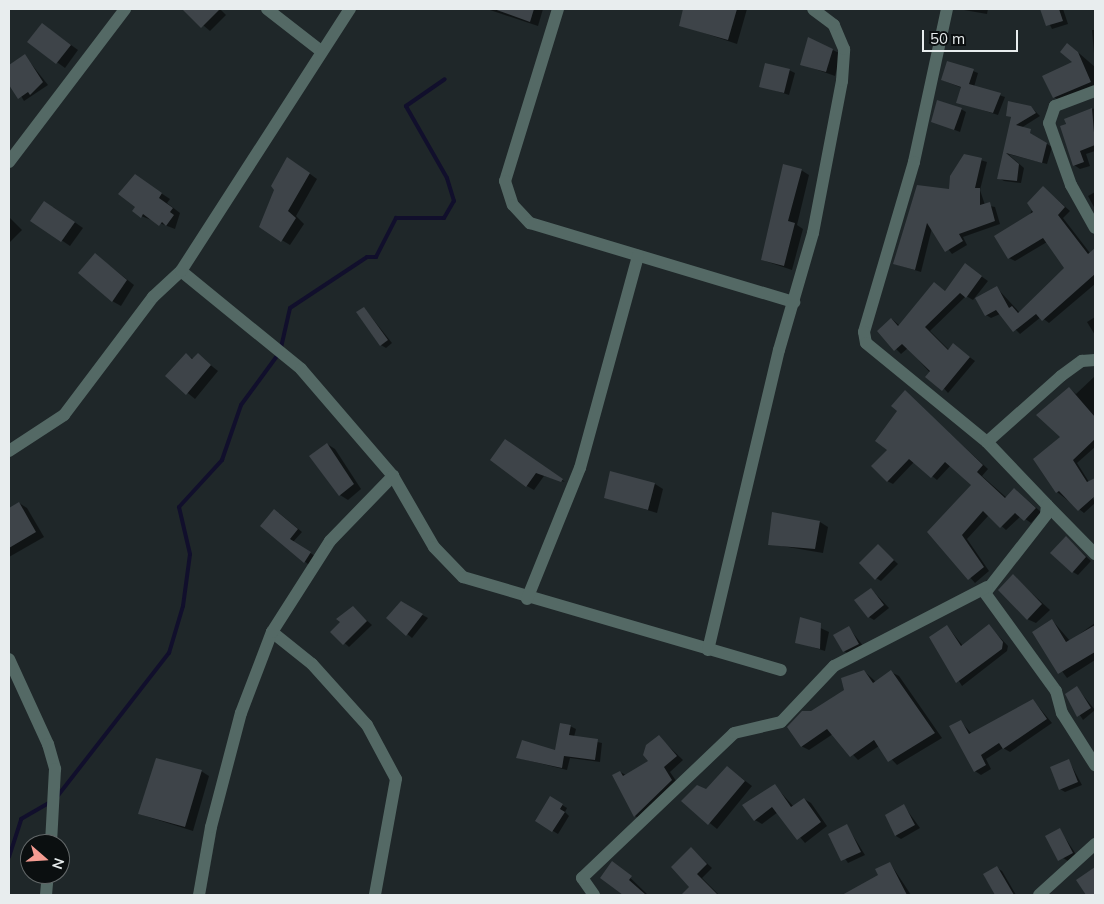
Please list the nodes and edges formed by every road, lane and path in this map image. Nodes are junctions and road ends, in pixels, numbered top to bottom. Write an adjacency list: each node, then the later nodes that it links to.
1 (125, 9): 9 (street)
2 (267, 9): 7 (street)
3 (350, 9): 7 (street)
4 (558, 9): 11 (street)
5 (813, 9): 13 (street)
6 (946, 9): 15 (street)
7 (321, 51): 12 (street)
8 (1095, 91): 10 (street)
9 (9, 162)
10 (1095, 228)
11 (638, 256): 13 (street); 21 (street)
12 (181, 272): 16 (street); 17 (street)
13 (794, 302): 23 (street)
14 (1095, 360): 15 (street)
15 (986, 442): 18 (street)
16 (9, 451)
17 (393, 476): 21 (street); 22 (street)
18 (1047, 505): 19 (street); 20 (street)
19 (1095, 554)
20 (987, 587): 26 (street); 31 (street)
21 (527, 599): 23 (street)
22 (272, 632): 29 (street); 30 (street)
23 (708, 650): 25 (street)
24 (9, 659): 27 (street)
25 (781, 670)
26 (1095, 766)
27 (52, 834)
28 (1095, 844): 32 (street)
29 (198, 895)
30 (375, 895)
31 (594, 895)
32 (1039, 895)

